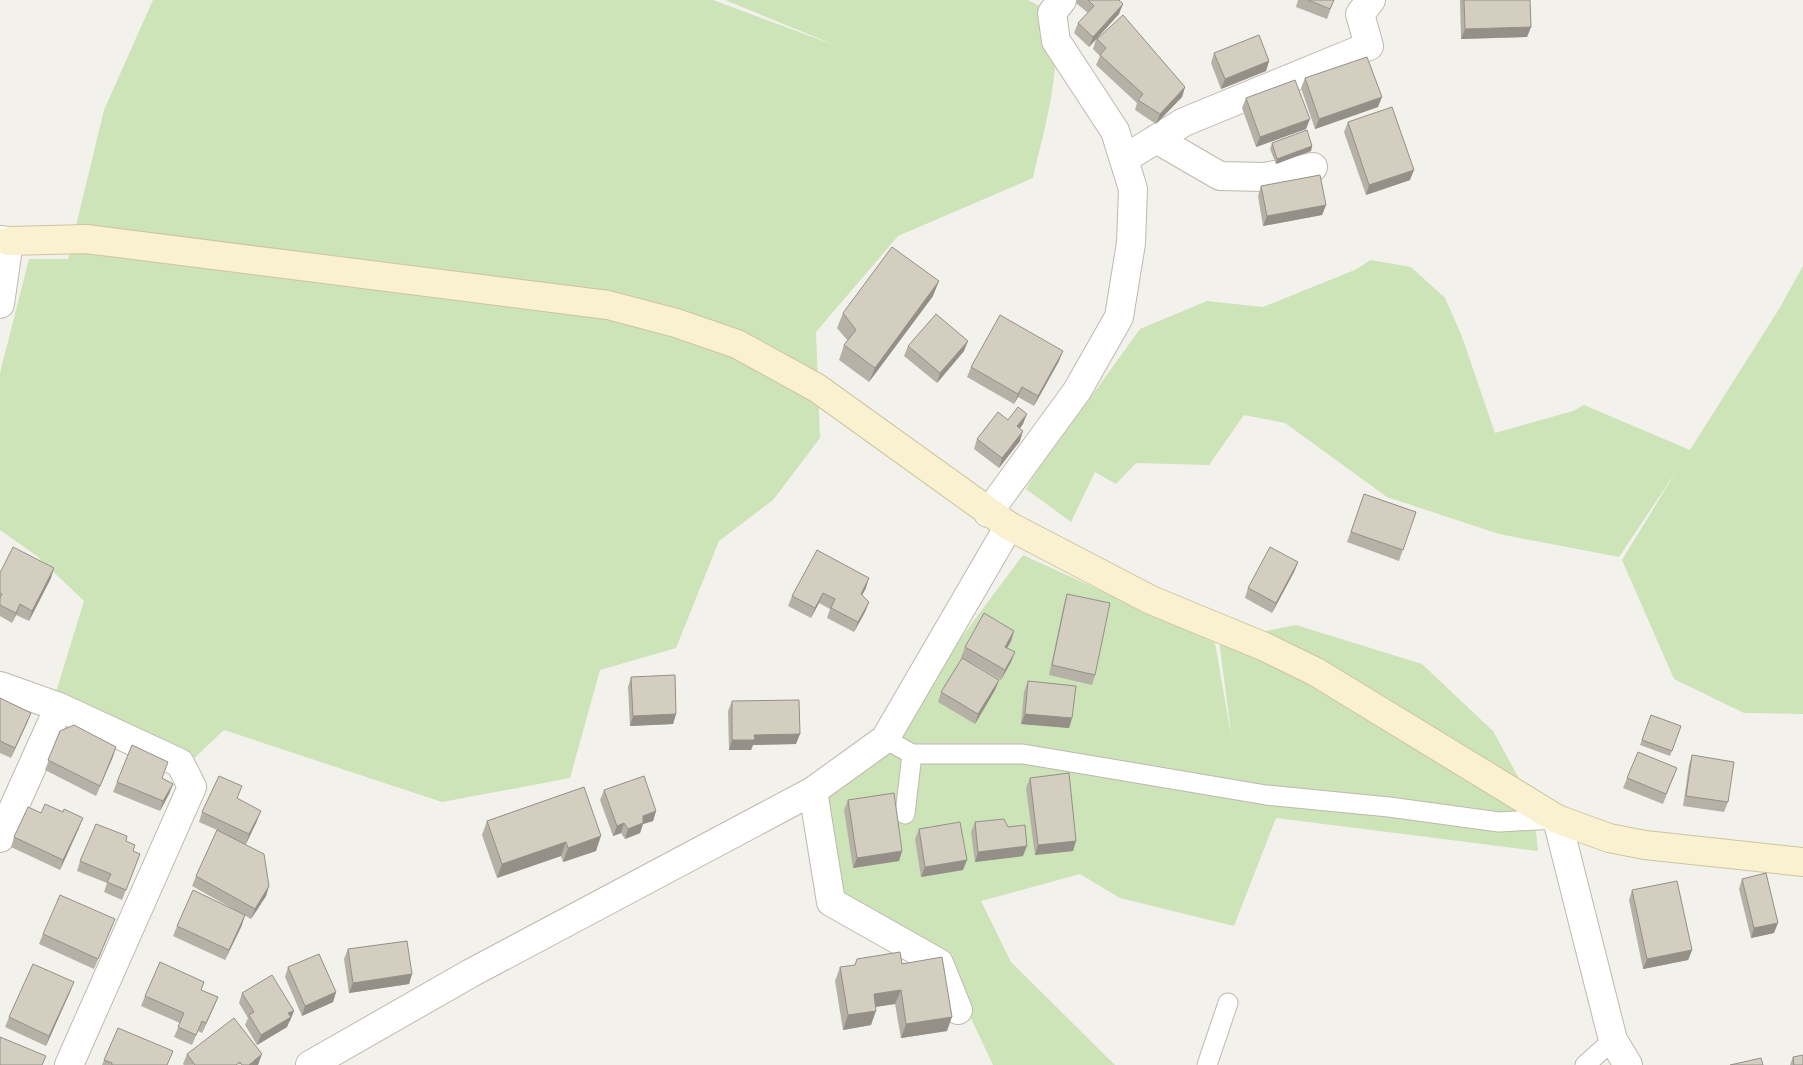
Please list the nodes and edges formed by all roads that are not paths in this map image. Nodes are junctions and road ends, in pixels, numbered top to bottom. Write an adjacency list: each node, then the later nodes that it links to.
1 (1371, 0): 3 (street)
2 (1049, 4): 4 (street)
3 (1156, 139): 4 (street); 5 (street)
4 (1124, 159): 8 (street)
5 (1313, 167)
6 (4, 241): 7 (street); 8 (street)
7 (0, 304)
8 (999, 520): 11 (street); 15 (street)
9 (0, 686): 10 (street)
10 (59, 707): 16 (street); 21 (street)
11 (885, 739): 12 (lane); 13 (street)
12 (912, 754): 14 (lane); 15 (lane)
13 (813, 791): 19 (street); 22 (street)
14 (905, 814)
15 (1557, 819): 17 (street); 20 (street)
16 (0, 838)
17 (1803, 862)
18 (1228, 1004): 23 (lane)
19 (958, 1010)
20 (1613, 1040): 24 (lane); 25 (street)
21 (69, 1065)
22 (310, 1065)
23 (1207, 1065)
24 (1584, 1065)
25 (1628, 1065)

